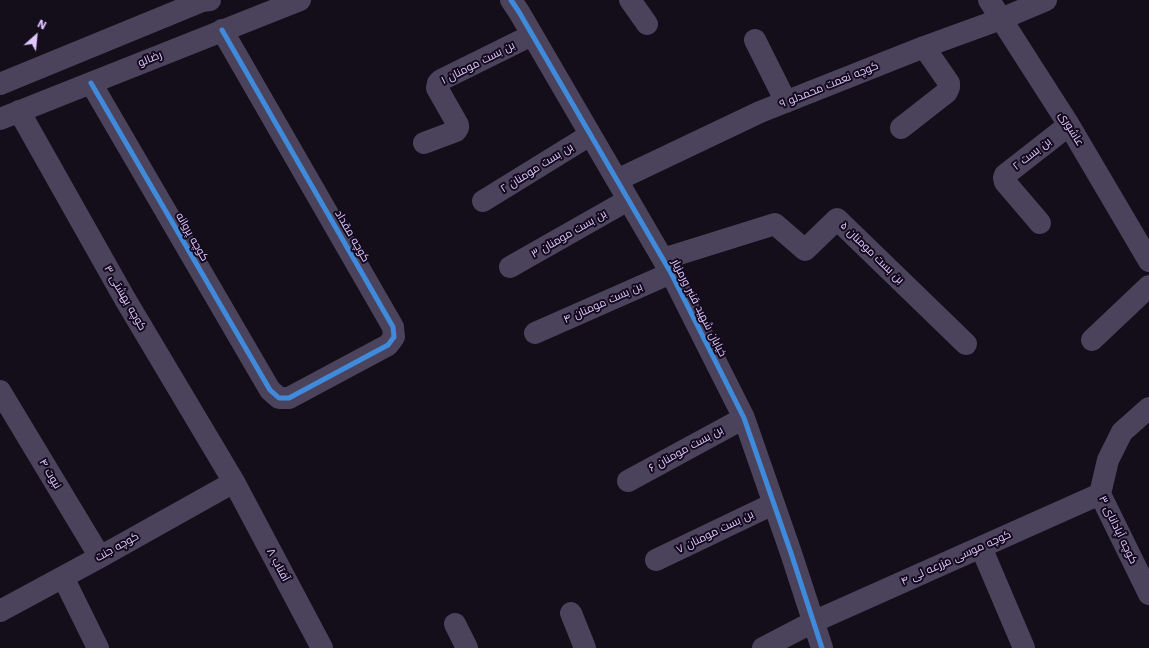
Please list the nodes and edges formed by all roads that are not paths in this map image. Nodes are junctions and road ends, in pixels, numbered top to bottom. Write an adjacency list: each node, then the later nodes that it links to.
1 (210, 0): 14 (street)
2 (300, 0): 9 (street, رضالو)
3 (511, 0): 10 (street, خیابان شهید قنبر ورمزیار)
4 (630, 0): 8 (street)
5 (989, 0): 7 (street, عاشوری)
6 (1046, 0): 7 (street, کوچه نعمت محمدلو ۹)
7 (1002, 19): 12 (street, کوچه نعمت محمدلو ۹); 17 (street, عاشوری)
8 (648, 24)
9 (222, 30): 13 (street, رضالو); 33 (street, کوچه مقداد)
10 (532, 35): 19 (street, خیابان شهید قنبر ورمزیار); 20 (street, بن بست مومنان ۱)
11 (755, 40): 15 (street)
12 (924, 47): 15 (street, کوچه نعمت محمدلو ۹); 18 (street)
13 (91, 83): 16 (street, رضالو); 33 (street, کوچه پروانه)
14 (0, 84)
15 (786, 102): 21 (street, کوچه نعمت محمدلو ۹)
16 (10, 115): 37 (street, کوچه بهشتی ۳)
17 (1069, 125): 24 (street, ۲ بن بست); 25 (street, عاشوری)
18 (901, 128)
19 (590, 135): 21 (street, خیابان شهید قنبر ورمزیار); 23 (street, ۲ بن بست مومنان)
20 (424, 143)
21 (617, 180): 22 (street, خیابان شهید قنبر ورمزیار)
22 (628, 200): 26 (street, خیابان شهید قنبر ورمزیار); 27 (street, ۳ بن بست مومنان)
23 (483, 201)
24 (1040, 224)
25 (1149, 261)
26 (667, 266): 29 (street, ۴ بن بست مومنان); 31 (street, ۵ بن بست مومنان); 35 (street, خیابان شهید قنبر ورمزیار)
27 (510, 267)
28 (1149, 286): 30 (street)
29 (535, 333)
30 (1092, 340)
31 (966, 344)
32 (0, 391): 41 (street, نبوت ۴)
33 (279, 398)
34 (1149, 408): 38 (street, کوچه آپادانای ۳)
35 (744, 418): 36 (street, ۶ بن بست مومنان); 39 (street, خیابان شهید قنبر ورمزیار)
36 (628, 481)
37 (234, 482): 41 (street, کوچه جنت); 50 (street, آفتاب ۸)
38 (1100, 494): 40 (street, ۴ کوچه موسی مزرعه لی); 44 (street, کوچه آپادانای ۳)
39 (773, 504): 42 (street, ۷ بن بست مومنان); 47 (street, خیابان شهید قنبر ورمزیار)
40 (981, 547): 47 (street, ۴ کوچه موسی مزرعه لی); 55 (street)
41 (100, 557): 43 (street, کوچه جنت)
42 (656, 560)
43 (63, 577): 45 (street, کوچه جنت); 49 (street)
44 (1149, 594)
45 (0, 611)
46 (571, 613): 52 (street)
47 (813, 622): 53 (street, ۴ کوچه موسی مزرعه لی); 54 (street, خیابان شهید قنبر ورمزیار)
48 (455, 624): 51 (street)
49 (98, 648)
50 (322, 648)
51 (467, 648)
52 (585, 648)
53 (763, 648)
54 (822, 648)
55 (1024, 648)

